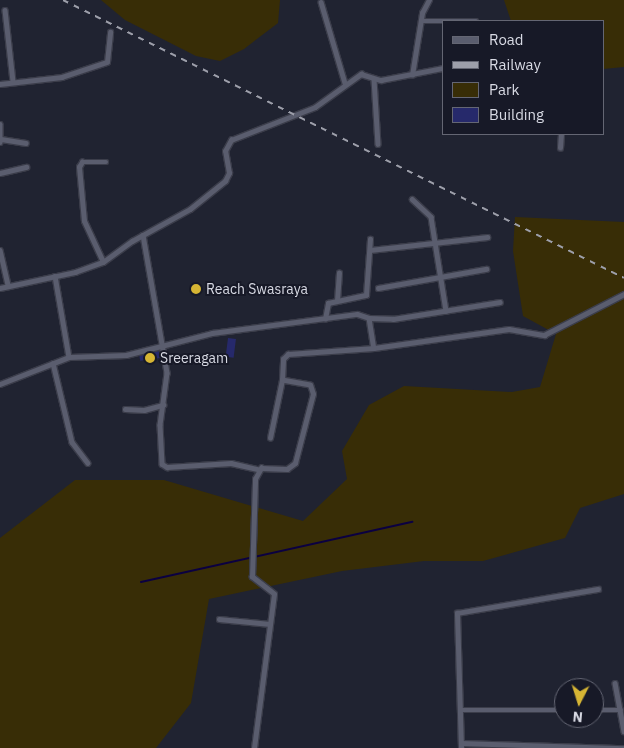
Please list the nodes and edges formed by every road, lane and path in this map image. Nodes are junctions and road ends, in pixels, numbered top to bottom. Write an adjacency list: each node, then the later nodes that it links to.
1 (429, 0): 4 (street)
2 (321, 2): 11 (street)
3 (5, 10): 10 (street)
4 (420, 20): 5 (street); 8 (street)
5 (476, 20)
6 (110, 32): 10 (street)
7 (442, 68): 8 (street)
8 (412, 75): 9 (street)
9 (374, 79): 11 (street); 17 (street)
10 (13, 81): 12 (street)
11 (344, 83): 23 (street)
12 (0, 84)
13 (0, 124): 15 (street)
14 (561, 135): 18 (street)
15 (0, 141): 16 (street)
16 (26, 143)
17 (378, 144)
18 (560, 148)
19 (106, 162): 29 (street)
20 (26, 168): 21 (street)
21 (0, 174)
22 (412, 199): 26 (street)
23 (142, 235): 29 (street); 43 (street)
24 (486, 237): 26 (street)
25 (370, 239): 28 (street)
26 (435, 243): 28 (street); 33 (street)
27 (0, 250): 34 (street)
28 (370, 250): 38 (street)
29 (103, 262): 32 (street)
30 (486, 269): 33 (street)
31 (339, 273): 38 (street)
32 (55, 276): 34 (street); 45 (street)
33 (440, 277): 36 (street); 40 (street)
34 (8, 286): 35 (street)
35 (0, 288)
36 (378, 288)
37 (624, 294): 44 (street)
38 (337, 301): 42 (street)
39 (500, 302): 40 (street)
40 (446, 311): 41 (street)
41 (369, 318): 42 (street); 44 (street)
42 (325, 319): 43 (street)
43 (164, 344): 45 (street); 49 (street)
44 (374, 348): 47 (street)
45 (69, 357): 46 (street)
46 (53, 363): 48 (street); 52 (street)
47 (282, 380): 51 (street); 53 (street)
48 (0, 384)
49 (163, 405): 50 (street); 53 (street)
50 (125, 409)
51 (270, 438)
52 (88, 463)
53 (258, 469): 56 (street)
54 (598, 589): 58 (street)
55 (219, 619): 56 (street)
56 (270, 624): 65 (street)
57 (616, 682): 61 (street)
58 (460, 710): 59 (street); 63 (street)
59 (554, 710)
60 (604, 710): 61 (street)
61 (621, 710): 62 (street)
62 (624, 731)
63 (461, 746): 64 (street)
64 (549, 746): 66 (street)
65 (254, 748)
66 (624, 748)

